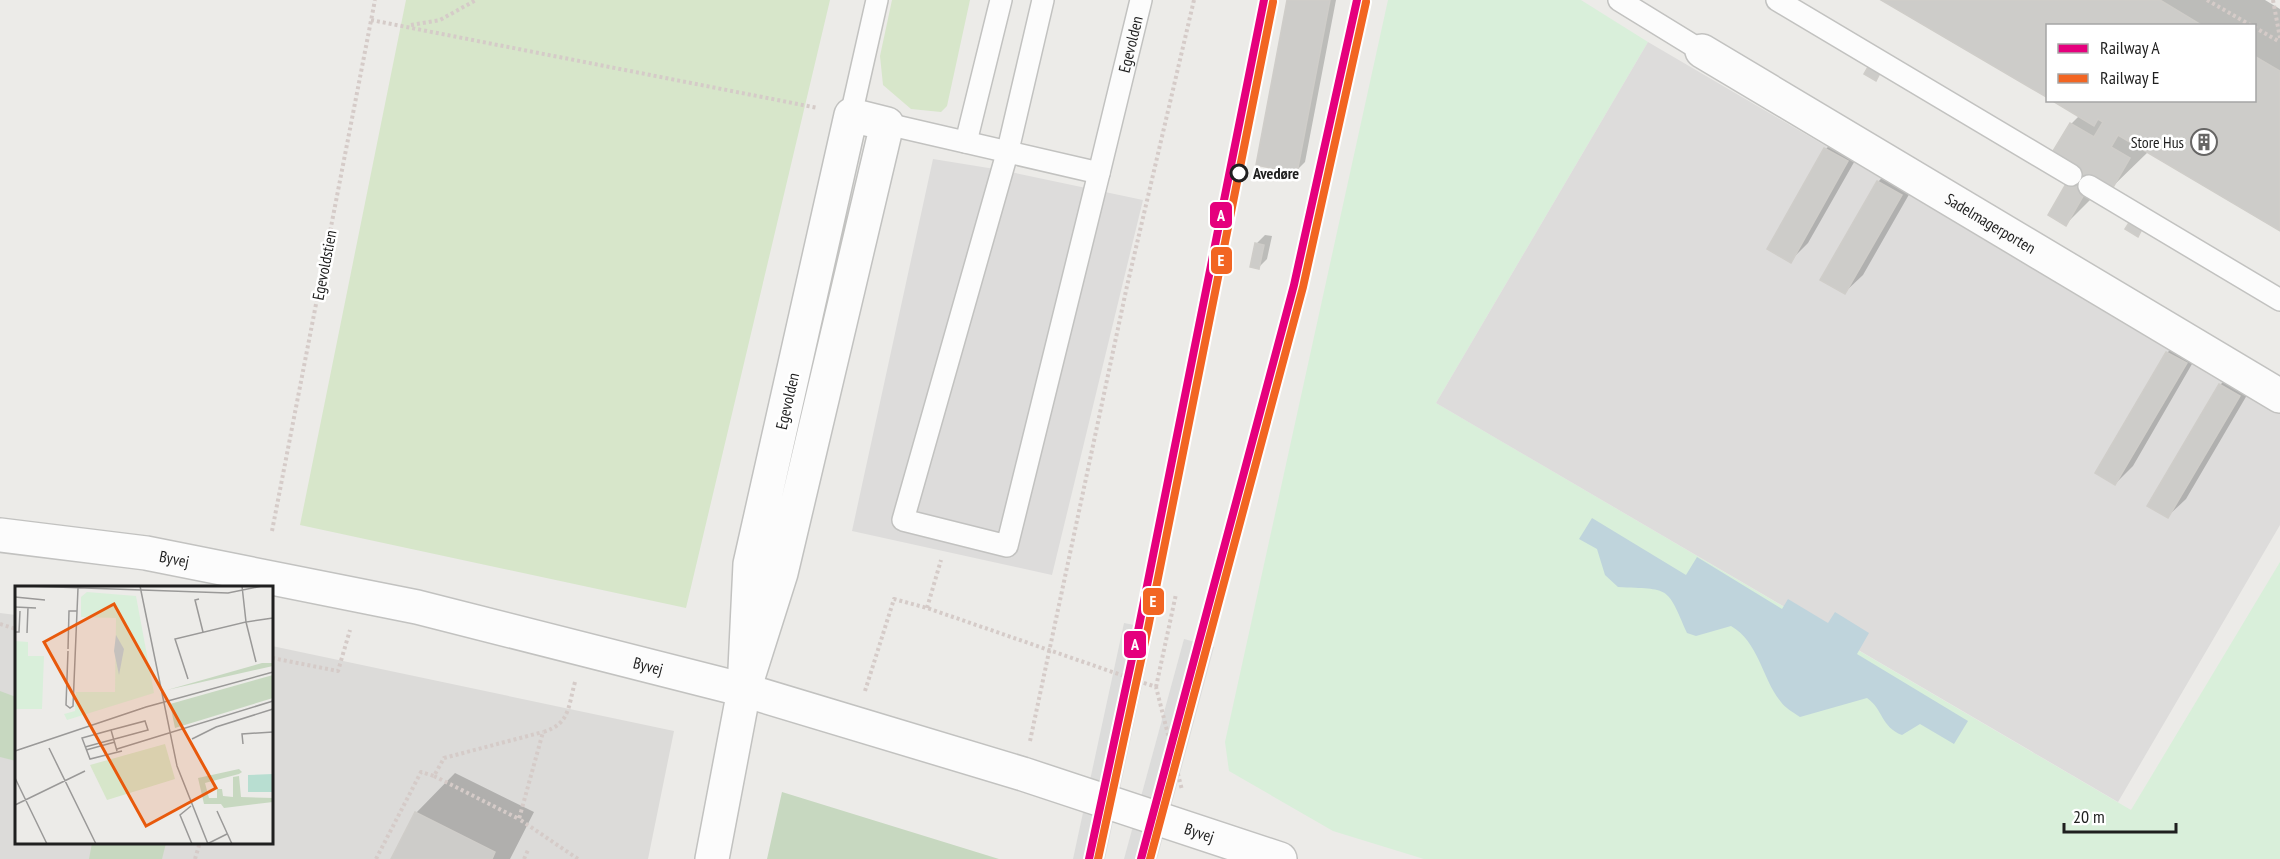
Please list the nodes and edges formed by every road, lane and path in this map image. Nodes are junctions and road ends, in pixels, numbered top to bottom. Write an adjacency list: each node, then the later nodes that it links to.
1 (375, 0): 12 (path, Egevoldstien)
2 (476, 0): 14 (path)
3 (877, 0): 18 (lane, Egevolden)
4 (1001, 0): 20 (lane)
5 (1042, 0): 21 (lane)
6 (1141, 0): 22 (lane, Egevolden)
7 (1194, 0): 35 (path)
8 (1619, 0): 17 (lane)
9 (1777, 0): 23 (lane)
10 (2207, 0): 13 (path)
11 (2273, 0): 16 (path)
12 (371, 20): 14 (path); 27 (path, Egevoldstien)
13 (2249, 24)
14 (407, 25): 18 (path)
15 (2256, 28): 16 (path)
16 (2280, 40)
17 (1702, 51): 26 (street, Sadelmagerporten)
18 (851, 115): 19 (street); 39 (street, Egevolden)
19 (887, 124): 20 (lane); 39 (street, Egevolden)
20 (966, 141): 21 (lane)
21 (1008, 150): 22 (lane); 28 (lane)
22 (1099, 173): 28 (lane, Egevolden)
23 (2071, 175)
24 (2089, 186): 25 (lane)
25 (2280, 300)
26 (2280, 396)
27 (272, 531)
28 (950, 532): 31 (path)
29 (0, 535): 34 (street, Byvej)
30 (1176, 594): 38 (path)
31 (927, 608): 35 (path); 40 (path)
32 (0, 624): 33 (path)
33 (15, 629)
34 (583, 649): 39 (street, Byvej); 41 (path)
35 (1050, 651): 38 (path); 42 (path)
36 (273, 658): 37 (path)
37 (338, 671)
38 (1156, 687): 45 (path)
39 (744, 690): 40 (street, Byvej); 52 (street, Egevolden)
40 (855, 723): 42 (street, Byvej)
41 (543, 732): 43 (path); 44 (path)
42 (1023, 774): 45 (street, Byvej)
43 (434, 776): 44 (path); 49 (path)
44 (519, 819): 51 (path)
45 (1192, 829): 53 (street, Byvej)
46 (200, 844): 48 (path)
47 (528, 850): 50 (path)
48 (195, 859)
49 (376, 859)
50 (524, 859)
51 (578, 859)
52 (712, 859)
53 (1280, 859)

